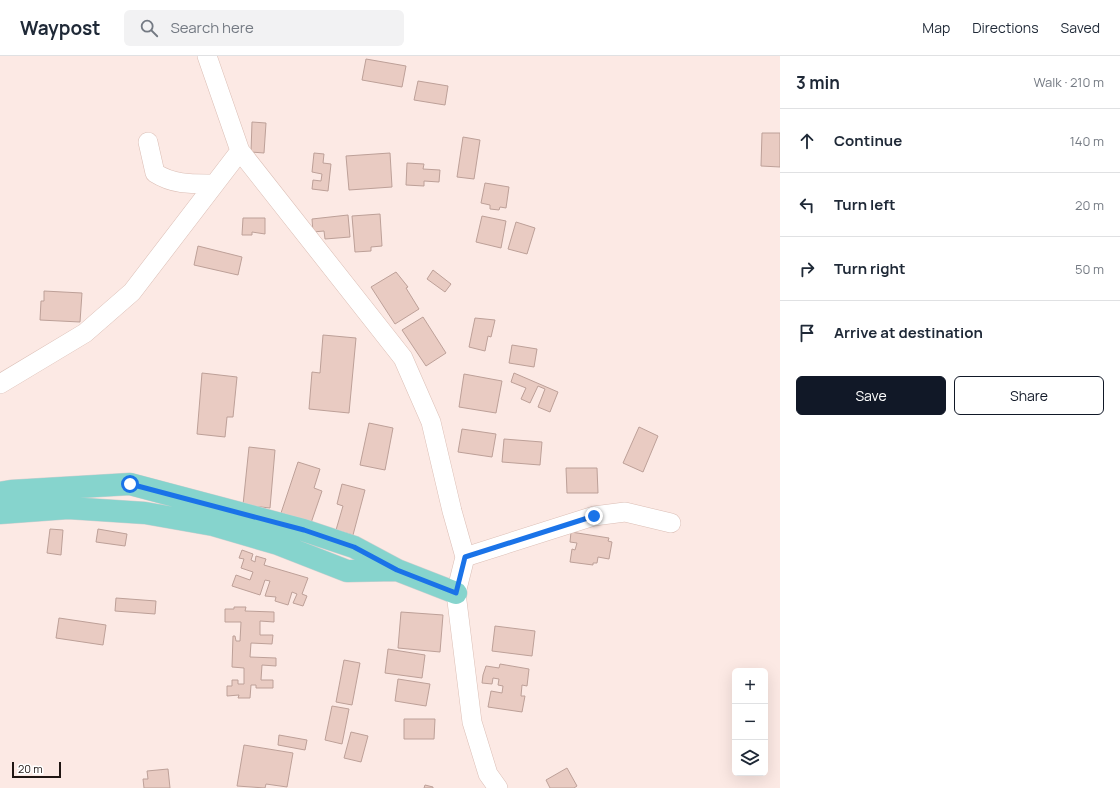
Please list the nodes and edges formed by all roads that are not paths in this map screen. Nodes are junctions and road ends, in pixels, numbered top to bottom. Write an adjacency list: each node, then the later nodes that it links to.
1 (207, 56): 3 (street)
2 (148, 142): 4 (street)
3 (240, 151): 4 (street); 9 (street)
4 (214, 184): 5 (street)
5 (0, 384)
6 (0, 493): 10 (main road)
7 (0, 513): 10 (main road)
8 (671, 523): 9 (street)
9 (465, 557): 11 (street)
10 (397, 570): 11 (main road)
11 (456, 593): 12 (street)
12 (498, 788)

